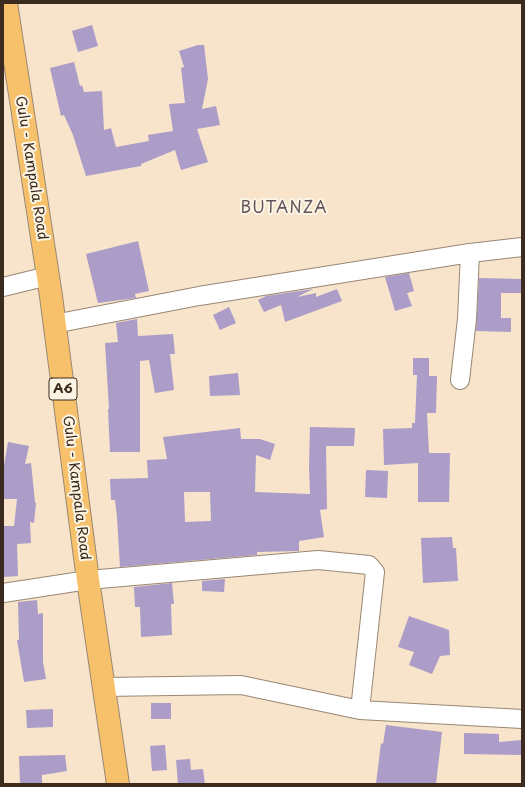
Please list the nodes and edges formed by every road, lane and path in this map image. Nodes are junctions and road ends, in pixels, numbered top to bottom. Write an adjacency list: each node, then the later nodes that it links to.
1 (6, 3): 4 (main road, Gulu - Kampala Road / A6)
2 (522, 247): 3 (street)
3 (470, 253): 6 (street); 7 (street)
4 (48, 276): 5 (street); 6 (main road, Gulu - Kampala Road / A6)
5 (3, 288)
6 (54, 324): 8 (main road, Gulu - Kampala Road / A6)
7 (460, 380)
8 (88, 580): 9 (street); 10 (main road, Gulu - Kampala Road / A6); 11 (street)
9 (3, 593)
10 (103, 687): 11 (street); 13 (main road, Gulu - Kampala Road / A6)
11 (360, 710): 12 (street)
12 (522, 719)
13 (118, 784)

